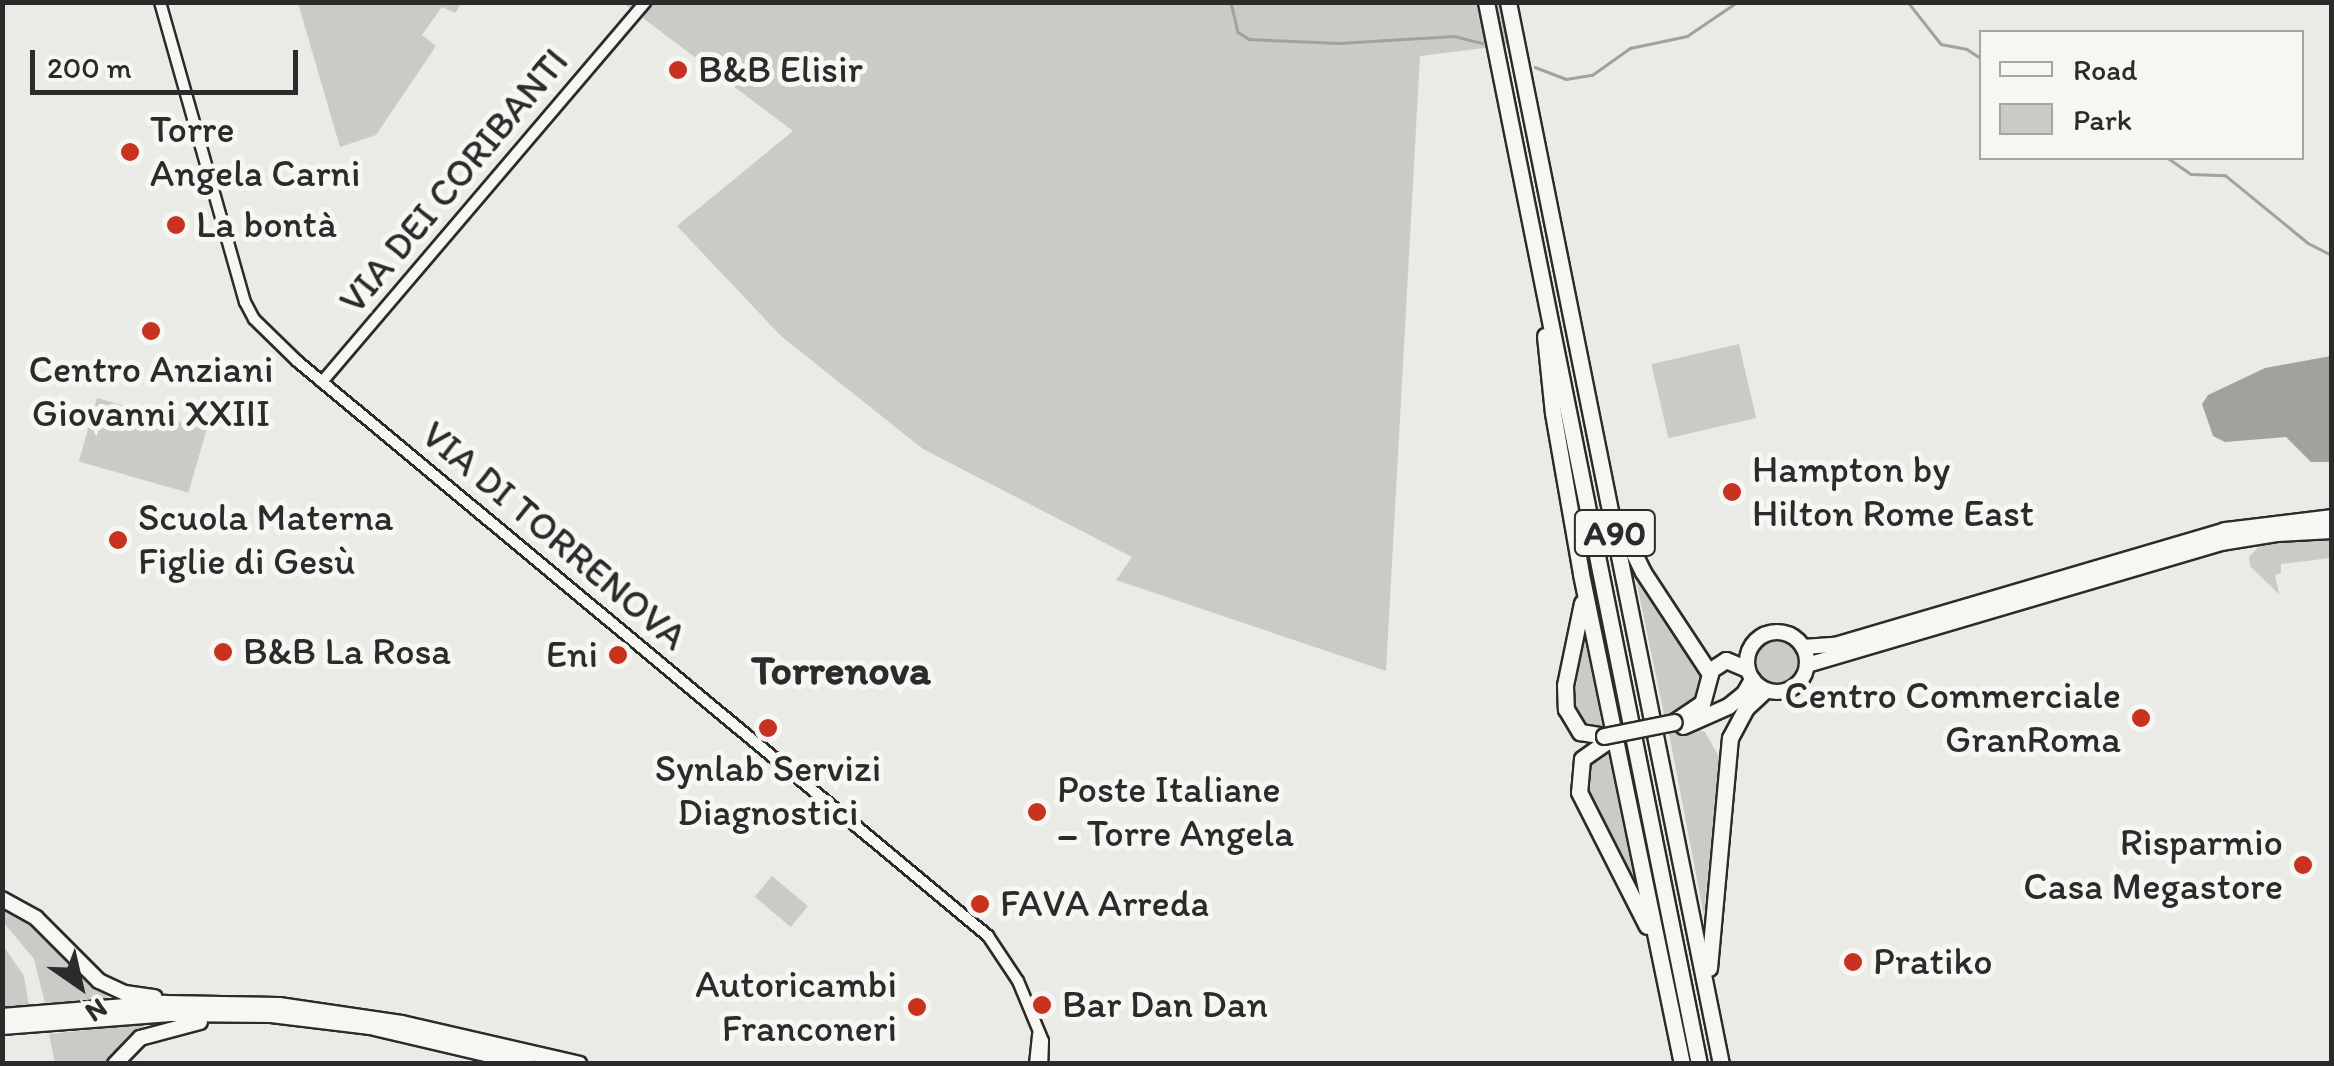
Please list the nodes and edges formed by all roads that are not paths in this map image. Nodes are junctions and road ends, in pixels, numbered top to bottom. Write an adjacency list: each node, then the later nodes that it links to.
1 (160, 2): 6 (street, VIA DI TORRENOVA)
2 (645, 2): 6 (street, VIA DEI CORIBANTI)
3 (1486, 2): 5 (highway, A90)
4 (1508, 2): 7 (highway, A90)
5 (1541, 272): 11 (highway); 32 (highway, A90)
6 (322, 382): 30 (street, VIA DI TORRENOVA)
7 (1604, 476): 15 (highway); 23 (highway, A90)
8 (2332, 517): 10 (main road)
9 (2332, 532): 10 (main road)
10 (2096, 573): 12 (main road)
11 (1581, 574): 19 (highway); 21 (highway)
12 (2015, 596): 13 (main road); 14 (main road)
13 (1804, 648): 14 (main road); 16 (main road)
14 (1807, 664): 17 (main road)
15 (1709, 671): 16 (highway); 18 (highway)
16 (1749, 674): 17 (main road); 18 (highway)
17 (1765, 690): 23 (highway)
18 (1674, 725): 19 (highway, bridge)
19 (1605, 739): 21 (highway)
20 (2, 899): 22 (main road)
21 (1668, 992): 31 (highway)
22 (185, 1003): 25 (main road); 29 (main road)
23 (1710, 1007): 33 (highway, A90)
24 (259, 1014): 25 (main road); 27 (main road); 28 (main road)
25 (50, 1018): 26 (main road)
26 (3, 1021)
27 (115, 1064)
28 (528, 1064)
29 (578, 1064)
30 (1038, 1064)
31 (1682, 1064)
32 (1699, 1064)
33 (1721, 1064)

